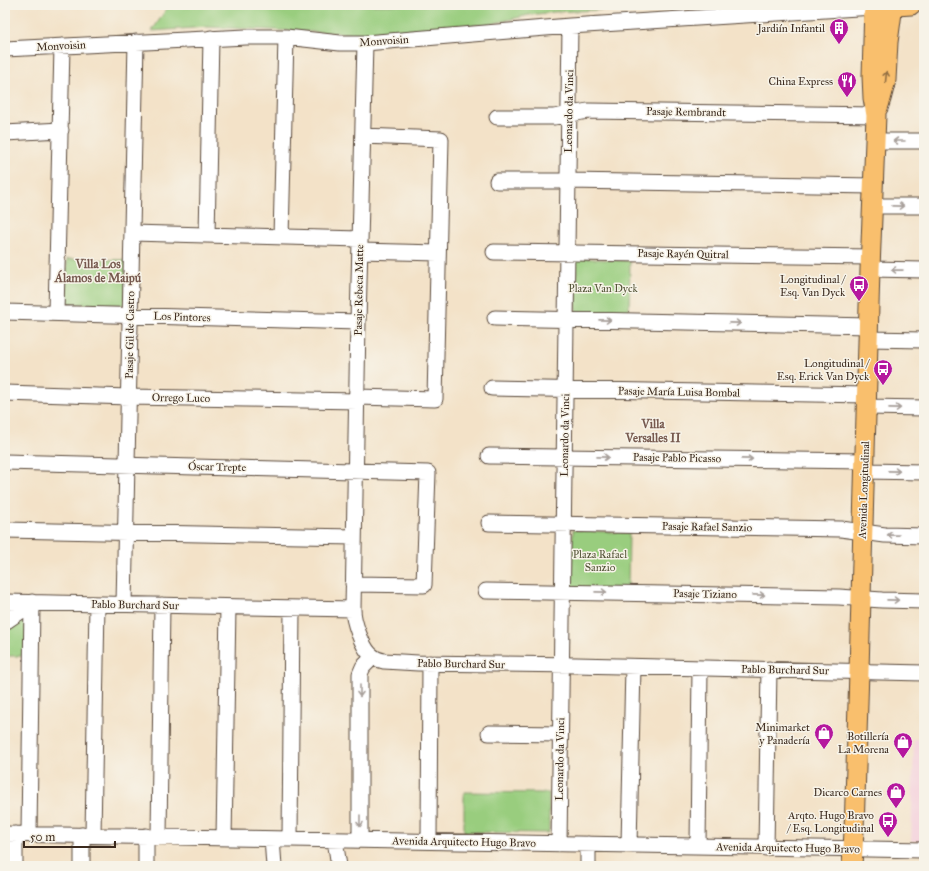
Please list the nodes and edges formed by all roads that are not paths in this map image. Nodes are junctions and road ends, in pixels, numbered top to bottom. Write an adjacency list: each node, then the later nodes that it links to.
1 (889, 6): 2 (street, Monvoisin); 12 (main road, Avenida Longitudinal)
2 (795, 8): 3 (street, Monvoisin)
3 (768, 10): 4 (street, Monvoisin)
4 (570, 26): 8 (street, Monvoisin); 11 (street, Leonardo da Vinci)
5 (211, 38): 6 (street, Monvoisin); 7 (street, Monvoisin); 25 (street)
6 (286, 38): 8 (street, Monvoisin); 26 (street)
7 (136, 42): 9 (street, Monvoisin); 24 (street, Pasaje Gil de Castro)
8 (365, 43): 16 (street, Pasaje Rebeca Matte)
9 (62, 46): 10 (street, Monvoisin); 14 (street)
10 (5, 49)
11 (569, 114): 12 (street, Pasaje Rembrandt); 13 (street, Pasaje Rembrandt); 19 (street, Leonardo da Vinci)
12 (876, 115): 17 (main road, Avenida Longitudinal)
13 (497, 117)
14 (61, 130): 15 (street); 34 (street)
15 (5, 134)
16 (363, 136): 27 (street, Pasaje Rebeca Matte); 29 (street)
17 (874, 141): 18 (street, one-way to 17); 21 (main road, Avenida Longitudinal)
18 (924, 141)
19 (568, 180): 20 (street); 21 (street); 30 (street, Leonardo da Vinci)
20 (497, 181)
21 (873, 186): 22 (main road, Avenida Longitudinal)
22 (872, 206): 23 (street, one-way to 23); 31 (main road, Avenida Longitudinal)
23 (924, 206)
24 (132, 233): 25 (street); 35 (street, Pasaje Gil de Castro)
25 (207, 235): 26 (street)
26 (281, 237): 27 (street)
27 (360, 245): 29 (street); 38 (street, Pasaje Rebeca Matte)
28 (494, 252): 30 (street, Pasaje Rayén Quitral)
29 (438, 253): 45 (street, Orrego Luco)
30 (567, 253): 31 (street, Pasaje Rayén Quitral); 37 (street, Leonardo da Vinci)
31 (870, 263): 32 (street, Pasaje Rayén Quitral, one-way to 31); 39 (main road, Avenida Longitudinal)
32 (924, 270)
33 (5, 312): 34 (street, Los Pintores)
34 (56, 314): 35 (street, Los Pintores)
35 (130, 316): 38 (street, Los Pintores); 44 (street, Pasaje Gil de Castro)
36 (496, 318): 37 (street)
37 (566, 319): 39 (street, one-way to 39); 42 (street, Leonardo da Vinci)
38 (358, 322): 45 (street, Pasaje Rebeca Matte)
39 (869, 332): 40 (street); 46 (main road, Avenida Longitudinal)
40 (924, 340)
41 (492, 388): 42 (street, Pasaje María Luisa Bombal)
42 (565, 390): 46 (street, Pasaje María Luisa Bombal); 49 (street, Leonardo da Vinci)
43 (5, 393): 44 (street, Orrego Luco)
44 (129, 397): 45 (street, Orrego Luco); 51 (street, Pasaje Gil de Castro)
45 (357, 399): 53 (street, Pasaje Rebeca Matte)
46 (867, 401): 47 (street, Pasaje María Luisa Bombal, one-way to 47); 52 (main road, Avenida Longitudinal)
47 (924, 408)
48 (489, 456): 49 (street, Pasaje Pablo Picasso)
49 (564, 456): 52 (street, Pasaje Pablo Picasso, one-way to 52); 56 (street, Leonardo da Vinci)
50 (5, 462): 51 (street, Óscar Trepte)
51 (127, 465): 53 (street, Óscar Trepte); 59 (street, Pasaje Gil de Castro)
52 (865, 466): 54 (street, Pasaje Pablo Picasso, one-way to 54); 58 (main road, Avenida Longitudinal)
53 (355, 470): 61 (street, Pasaje Rebeca Matte); 62 (street, Óscar Trepte)
54 (924, 472)
55 (490, 523): 56 (street, Pasaje Rafael Sanzio)
56 (563, 524): 58 (street, Pasaje Rafael Sanzio); 64 (street, Leonardo da Vinci)
57 (5, 530): 59 (street)
58 (863, 532): 60 (street, Pasaje Rafael Sanzio, one-way to 58); 65 (main road, Avenida Longitudinal)
59 (126, 533): 61 (street); 70 (street, Pasaje Gil de Castro)
60 (924, 536)
61 (354, 537): 62 (street, Pasaje Rebeca Matte)
62 (353, 584): 74 (street, Pasaje Rebeca Matte)
63 (486, 591): 64 (street, Pasaje Tiziano)
64 (562, 591): 65 (street, Pasaje Tiziano, one-way to 65); 78 (street, Leonardo da Vinci)
65 (861, 599): 66 (street, Pasaje Tiziano, one-way to 66); 82 (main road, Avenida Longitudinal)
66 (924, 601)
67 (5, 602): 68 (street, Pablo Burchard Sur)
68 (32, 602): 69 (street, Pablo Burchard Sur); 75 (street); 86 (street)
69 (97, 604): 70 (street, Pablo Burchard Sur); 87 (street)
70 (124, 604): 71 (street, Pablo Burchard Sur)
71 (162, 605): 72 (street, Pablo Burchard Sur); 88 (street)
72 (228, 607): 73 (street, Pablo Burchard Sur); 89 (street)
73 (292, 608): 74 (street, Pablo Burchard Sur); 91 (street)
74 (353, 609): 76 (street)
75 (5, 622)
76 (373, 657): 77 (street, Pablo Burchard Sur); 93 (street, one-way to 93)
77 (430, 663): 78 (street, Pablo Burchard Sur); 94 (street)
78 (561, 665): 79 (street, Pablo Burchard Sur); 85 (street, Leonardo da Vinci)
79 (633, 667): 80 (street, Pablo Burchard Sur); 97 (street)
80 (700, 668): 81 (street, Pablo Burchard Sur); 98 (street)
81 (769, 669): 82 (street, Pablo Burchard Sur); 99 (street)
82 (859, 671): 83 (street, Pablo Burchard Sur); 101 (main road, Avenida Longitudinal)
83 (924, 672)
84 (489, 733): 85 (street)
85 (560, 734): 95 (street, Leonardo da Vinci)
86 (17, 834): 87 (street, Avenida Arquitecto Hugo Bravo); 102 (street)
87 (88, 835): 88 (street, Avenida Arquitecto Hugo Bravo); 103 (street)
88 (153, 836): 89 (street, Avenida Arquitecto Hugo Bravo); 104 (street)
89 (224, 838): 90 (street, Avenida Arquitecto Hugo Bravo)
90 (272, 839): 91 (street, Avenida Arquitecto Hugo Bravo); 105 (street)
91 (290, 839): 92 (street, Avenida Arquitecto Hugo Bravo)
92 (335, 840): 93 (street, Avenida Arquitecto Hugo Bravo); 106 (street)
93 (360, 840): 94 (street, Avenida Arquitecto Hugo Bravo)
94 (429, 841): 95 (street, Avenida Arquitecto Hugo Bravo)
95 (559, 844): 96 (street, Avenida Arquitecto Hugo Bravo)
96 (588, 844): 97 (street, Avenida Arquitecto Hugo Bravo); 107 (street)
97 (629, 845): 98 (street, Avenida Arquitecto Hugo Bravo)
98 (698, 846): 99 (street, Avenida Arquitecto Hugo Bravo)
99 (766, 848): 101 (street, Avenida Arquitecto Hugo Bravo)
100 (924, 850): 101 (street, Avenida Arquitecto Hugo Bravo)
101 (852, 858)
102 (15, 866)
103 (82, 866)
104 (146, 866)
105 (274, 866)
106 (339, 866)
107 (588, 866)

